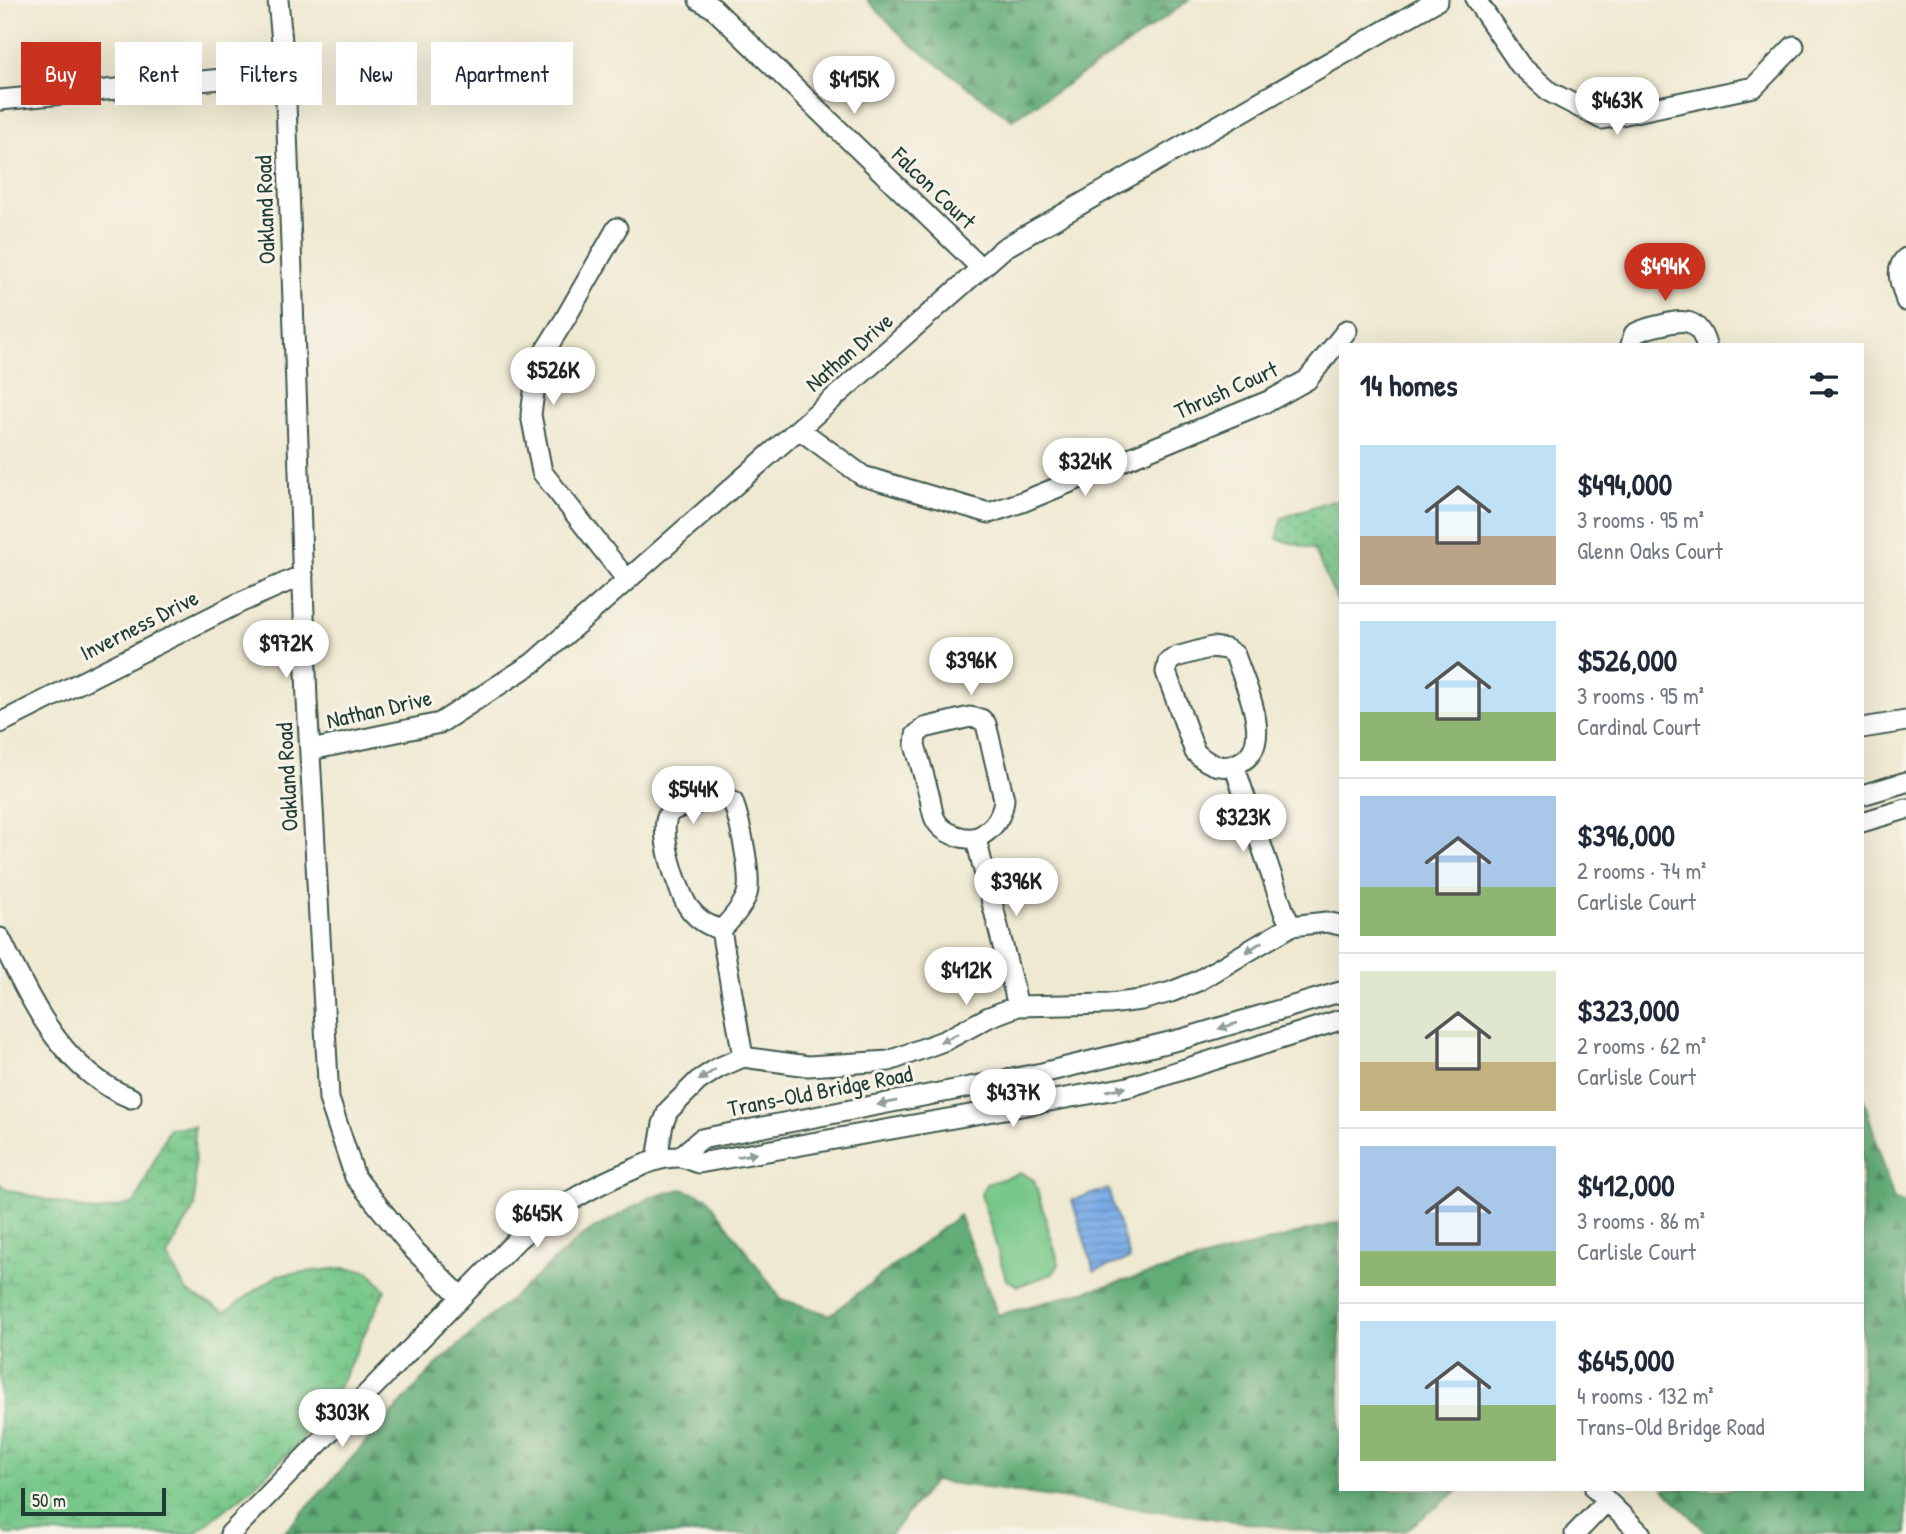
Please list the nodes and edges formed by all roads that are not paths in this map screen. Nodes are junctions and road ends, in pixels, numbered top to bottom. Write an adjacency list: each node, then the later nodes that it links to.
1 (278, 0): 5 (street, Oakland Road)
2 (699, 0): 12 (street, Falcon Court)
3 (1438, 0): 12 (street, Nathan Drive)
4 (1476, 0): 6 (street)
5 (282, 42)
6 (1794, 46)
7 (216, 80): 8 (street)
8 (0, 100)
9 (286, 105): 18 (street, Oakland Road)
10 (617, 228): 19 (street)
11 (1906, 258): 13 (street)
12 (981, 268): 17 (street, Nathan Drive)
13 (1906, 300)
14 (1347, 330): 17 (street, Thrush Court)
15 (1632, 343): 16 (street)
16 (1705, 343)
17 (799, 429): 19 (street, Nathan Drive)
18 (303, 575): 21 (street, Inverness Drive); 23 (street, Oakland Road)
19 (627, 580): 23 (street, Nathan Drive)
20 (1906, 721): 22 (street)
21 (0, 723)
22 (1864, 728)
23 (311, 750): 41 (street, Oakland Road)
24 (1234, 765): 24 (street); 31 (street)
25 (1906, 782): 26 (street)
26 (1864, 794)
27 (1906, 809): 28 (street)
28 (1864, 821)
29 (975, 839): 29 (street); 35 (street)
30 (1339, 925): 31 (street)
31 (1291, 926): 35 (street, one-way to 35)
32 (721, 930): 32 (street); 37 (street)
33 (0, 939): 38 (street)
34 (1339, 992): 39 (street, Trans-Old Bridge Road, one-way to 39)
35 (1018, 1006): 37 (street, one-way to 37)
36 (1339, 1020): 39 (street, Trans-Old Bridge Road, one-way to 36)
37 (743, 1057): 40 (street, one-way to 40)
38 (131, 1098)
39 (681, 1156): 40 (street, Trans-Old Bridge Road)
40 (657, 1159): 41 (street, Trans-Old Bridge Road)
41 (461, 1297): 43 (street, Trans-Old Bridge Road)
42 (1601, 1496): 44 (street); 45 (street)
43 (233, 1531)
44 (1575, 1534)
45 (1641, 1534)

